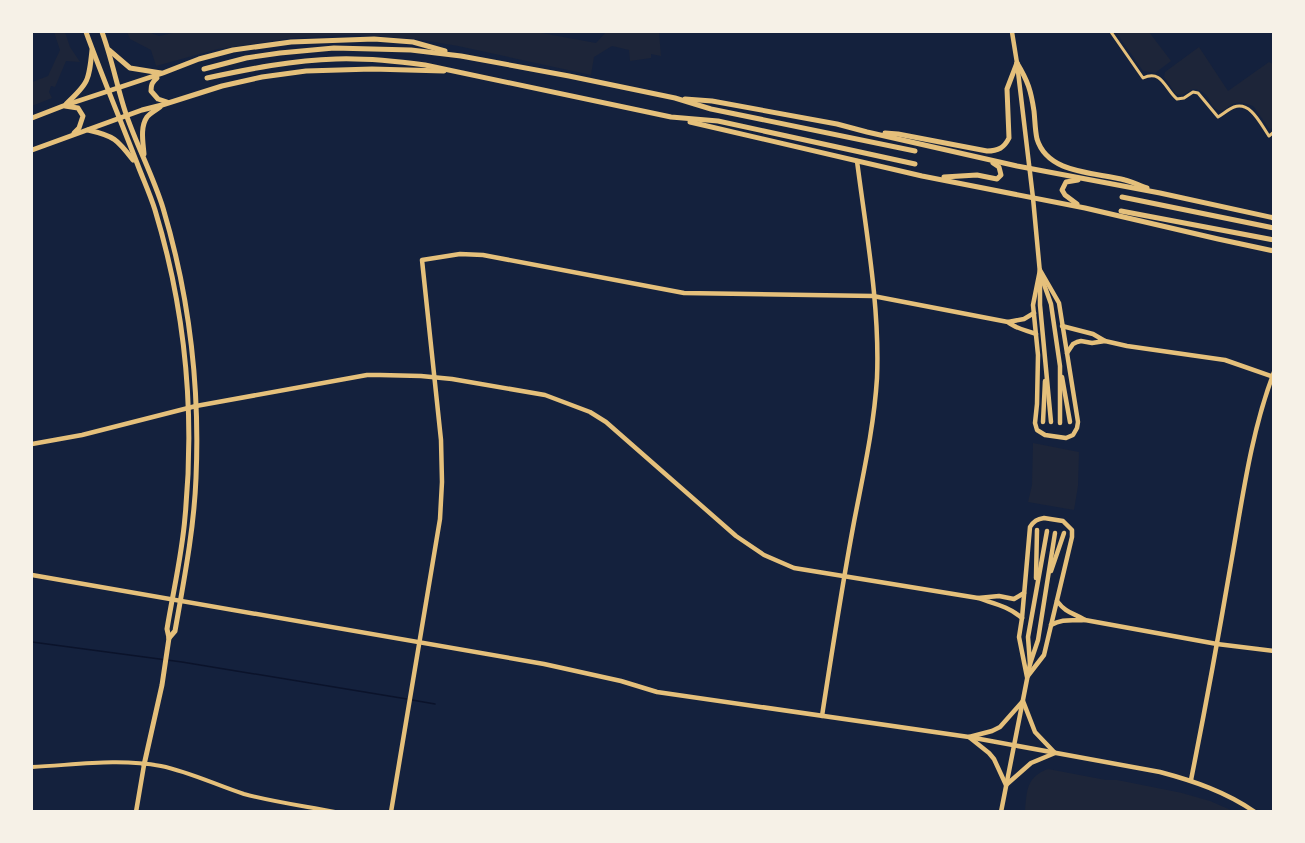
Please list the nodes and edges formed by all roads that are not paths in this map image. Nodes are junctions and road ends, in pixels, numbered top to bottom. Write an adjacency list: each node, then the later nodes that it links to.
1 (86, 32): 5 (main road)
2 (102, 32): 6 (main road)
3 (1012, 32): 8 (street)
4 (1111, 32): 25 (street)
5 (92, 48): 14 (main road); 18 (main road)
6 (108, 50): 11 (main road); 13 (main road)
7 (460, 56): 9 (main road); 11 (main road); 15 (main road)
8 (1017, 63): 24 (main road); 34 (street); 37 (main road)
9 (204, 69)
10 (457, 72): 12 (main road); 16 (main road); 20 (main road)
11 (163, 74): 13 (main road); 16 (main road)
12 (207, 78)
13 (118, 88): 14 (main road); 19 (main road)
14 (110, 91): 18 (main road); 22 (main road)
15 (675, 98): 24 (main road); 28 (main road)
16 (172, 101): 17 (main road)
17 (162, 105): 19 (main road); 30 (main road)
18 (63, 106): 21 (main road); 26 (main road)
19 (126, 116): 22 (main road); 30 (main road)
20 (671, 117): 31 (main road); 32 (main road)
21 (32, 118)
22 (120, 118): 23 (main road); 33 (main road)
23 (86, 130): 26 (main road); 33 (main road)
24 (867, 132): 29 (main road)
25 (1274, 132)
26 (69, 136): 27 (main road)
27 (32, 150)
28 (915, 151)
29 (987, 160): 34 (main road); 35 (main road)
30 (145, 161): 58 (main road)
31 (857, 161): 35 (main road); 47 (street)
32 (915, 164)
33 (138, 166): 59 (main road)
34 (1030, 169): 36 (main road); 39 (street)
35 (930, 177): 39 (main road)
36 (1082, 179): 37 (main road); 40 (main road)
37 (1160, 193): 42 (main road)
38 (1122, 197): 43 (main road)
39 (1033, 198): 40 (main road); 46 (street)
40 (1085, 208): 45 (main road)
41 (1121, 210): 44 (main road)
42 (1274, 218)
43 (1274, 228)
44 (1274, 240)
45 (1274, 251)
46 (1040, 272): 48 (street); 50 (street); 54 (street); 55 (street)
47 (873, 296): 49 (street); 57 (street); 70 (street)
48 (1034, 313): 49 (street); 51 (street)
49 (1008, 322): 51 (street)
50 (1062, 326): 52 (street); 53 (street)
51 (1036, 334): 53 (street)
52 (1105, 341): 53 (street); 56 (street)
53 (1067, 353)
54 (1047, 364): 60 (street); 61 (street)
55 (1060, 366): 62 (street); 63 (street)
56 (1273, 375): 83 (street)
57 (434, 377): 58 (street); 70 (street); 82 (street)
58 (196, 406): 59 (street); 77 (main road)
59 (188, 407): 64 (street); 75 (main road)
60 (1043, 422)
61 (1051, 422)
62 (1070, 422)
63 (1060, 423)
64 (32, 444)
65 (1037, 530): 73 (street)
66 (1047, 531): 73 (street)
67 (1055, 533): 71 (street)
68 (1064, 533): 71 (street)
69 (32, 575): 75 (street)
70 (844, 576): 74 (street); 88 (street)
71 (1047, 585): 85 (street)
72 (1024, 593): 74 (street); 76 (street); 78 (street)
73 (1036, 593): 85 (street)
74 (978, 598): 78 (street)
75 (172, 601): 77 (street); 81 (main road)
76 (1057, 601): 79 (street); 80 (street)
77 (180, 602): 81 (main road); 82 (street)
78 (1022, 618): 86 (street)
79 (1085, 620): 80 (street); 83 (street)
80 (1051, 626): 86 (street)
81 (169, 638): 92 (main road)
82 (420, 642): 88 (street); 98 (street)
83 (1218, 644): 84 (street); 94 (street)
84 (1274, 651)
85 (1030, 664): 86 (street)
86 (1027, 677): 87 (street)
87 (1023, 701): 89 (street); 90 (street); 91 (street)
88 (822, 716): 89 (street)
89 (969, 737): 90 (street); 95 (street)
90 (1014, 745): 91 (street); 95 (street)
91 (1055, 753): 94 (street); 95 (street)
92 (144, 765): 93 (street); 96 (street); 97 (street)
93 (32, 767)
94 (1191, 780): 100 (street)
95 (1006, 785): 99 (street)
96 (136, 812)
97 (335, 812)
98 (391, 812)
99 (1001, 812)
100 (1255, 812)

